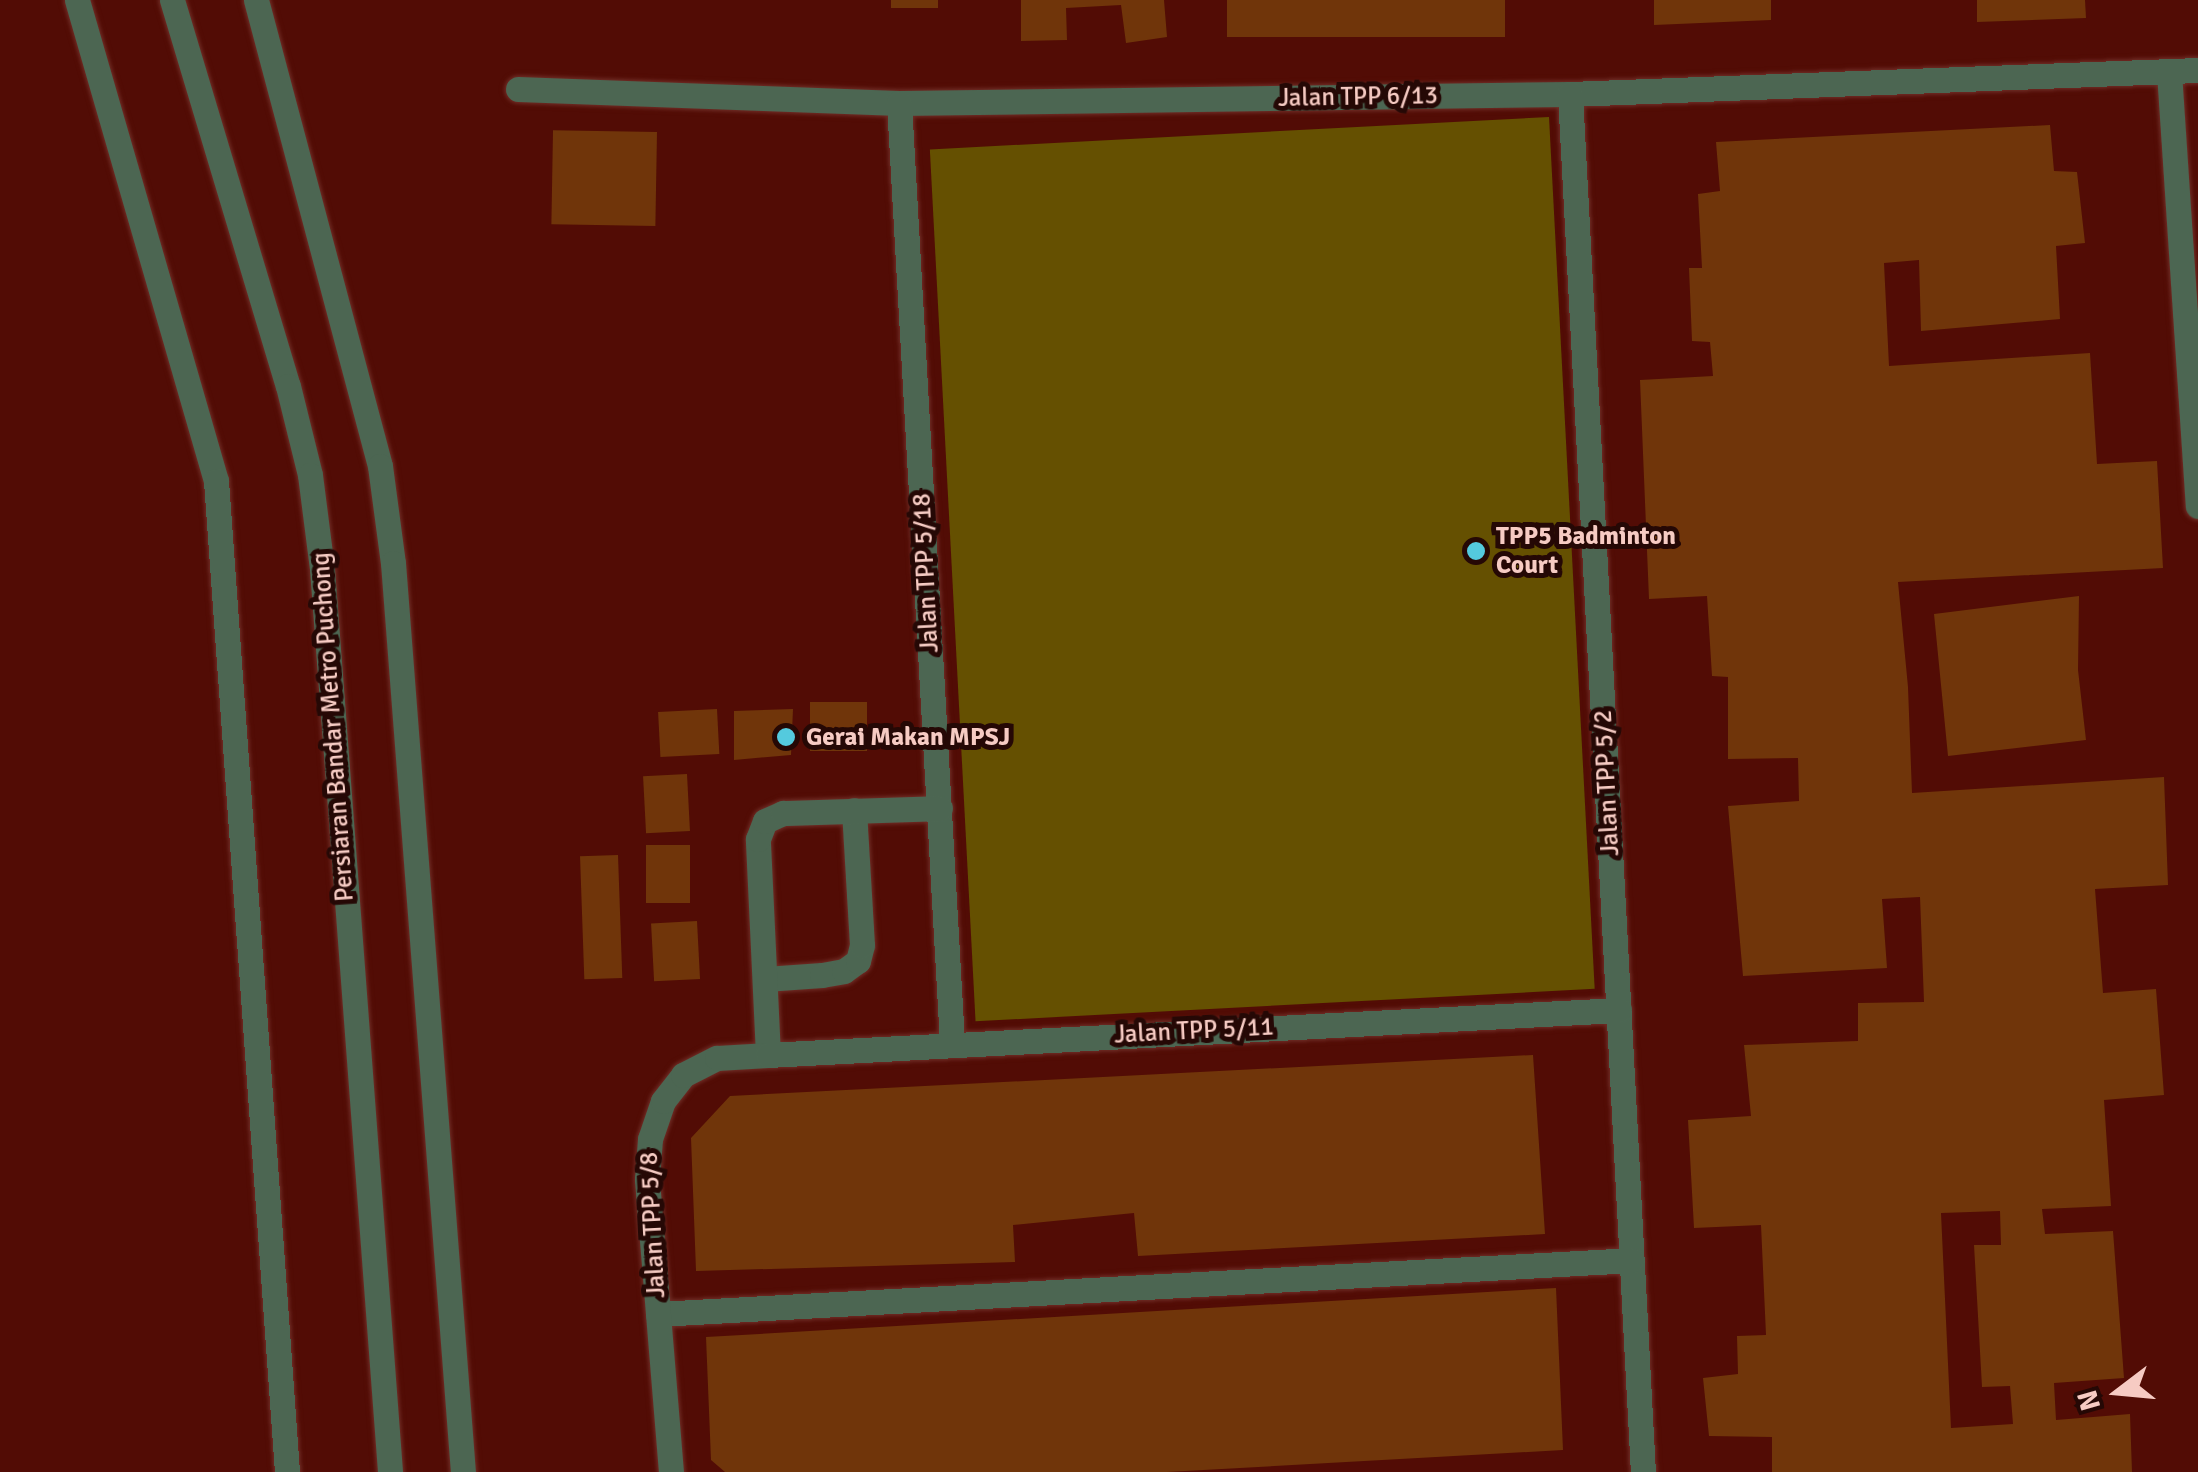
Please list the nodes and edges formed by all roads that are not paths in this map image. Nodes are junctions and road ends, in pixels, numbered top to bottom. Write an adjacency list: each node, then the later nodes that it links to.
1 (77, 0): 18 (street)
2 (172, 0): 19 (street, Persiaran Bandar Metro Puchong)
3 (256, 0): 20 (street)
4 (2198, 70): 5 (street, Jalan TPP 6/13)
5 (2169, 72): 7 (street, Jalan TPP 6/13); 9 (street)
6 (518, 90): 8 (street, Jalan TPP 6/13)
7 (1570, 94): 8 (street, Jalan TPP 6/13); 13 (street, Jalan TPP 5/2)
8 (898, 103): 10 (street, Jalan TPP 5/18)
9 (2198, 506)
10 (940, 808): 11 (street); 14 (street, Jalan TPP 5/18)
11 (854, 810): 12 (street); 12 (street)
12 (764, 979): 15 (street)
13 (1619, 1010): 14 (street, Jalan TPP 5/11); 16 (street, Jalan TPP 5/2)
14 (952, 1042): 15 (street, Jalan TPP 5/11)
15 (768, 1054): 17 (street, Jalan TPP 5/8)
16 (1632, 1260): 17 (street); 22 (street, Jalan TPP 5/2)
17 (658, 1314): 21 (street, Jalan TPP 5/8)
18 (287, 1472)
19 (390, 1472)
20 (463, 1472)
21 (670, 1472)
22 (1643, 1472)

